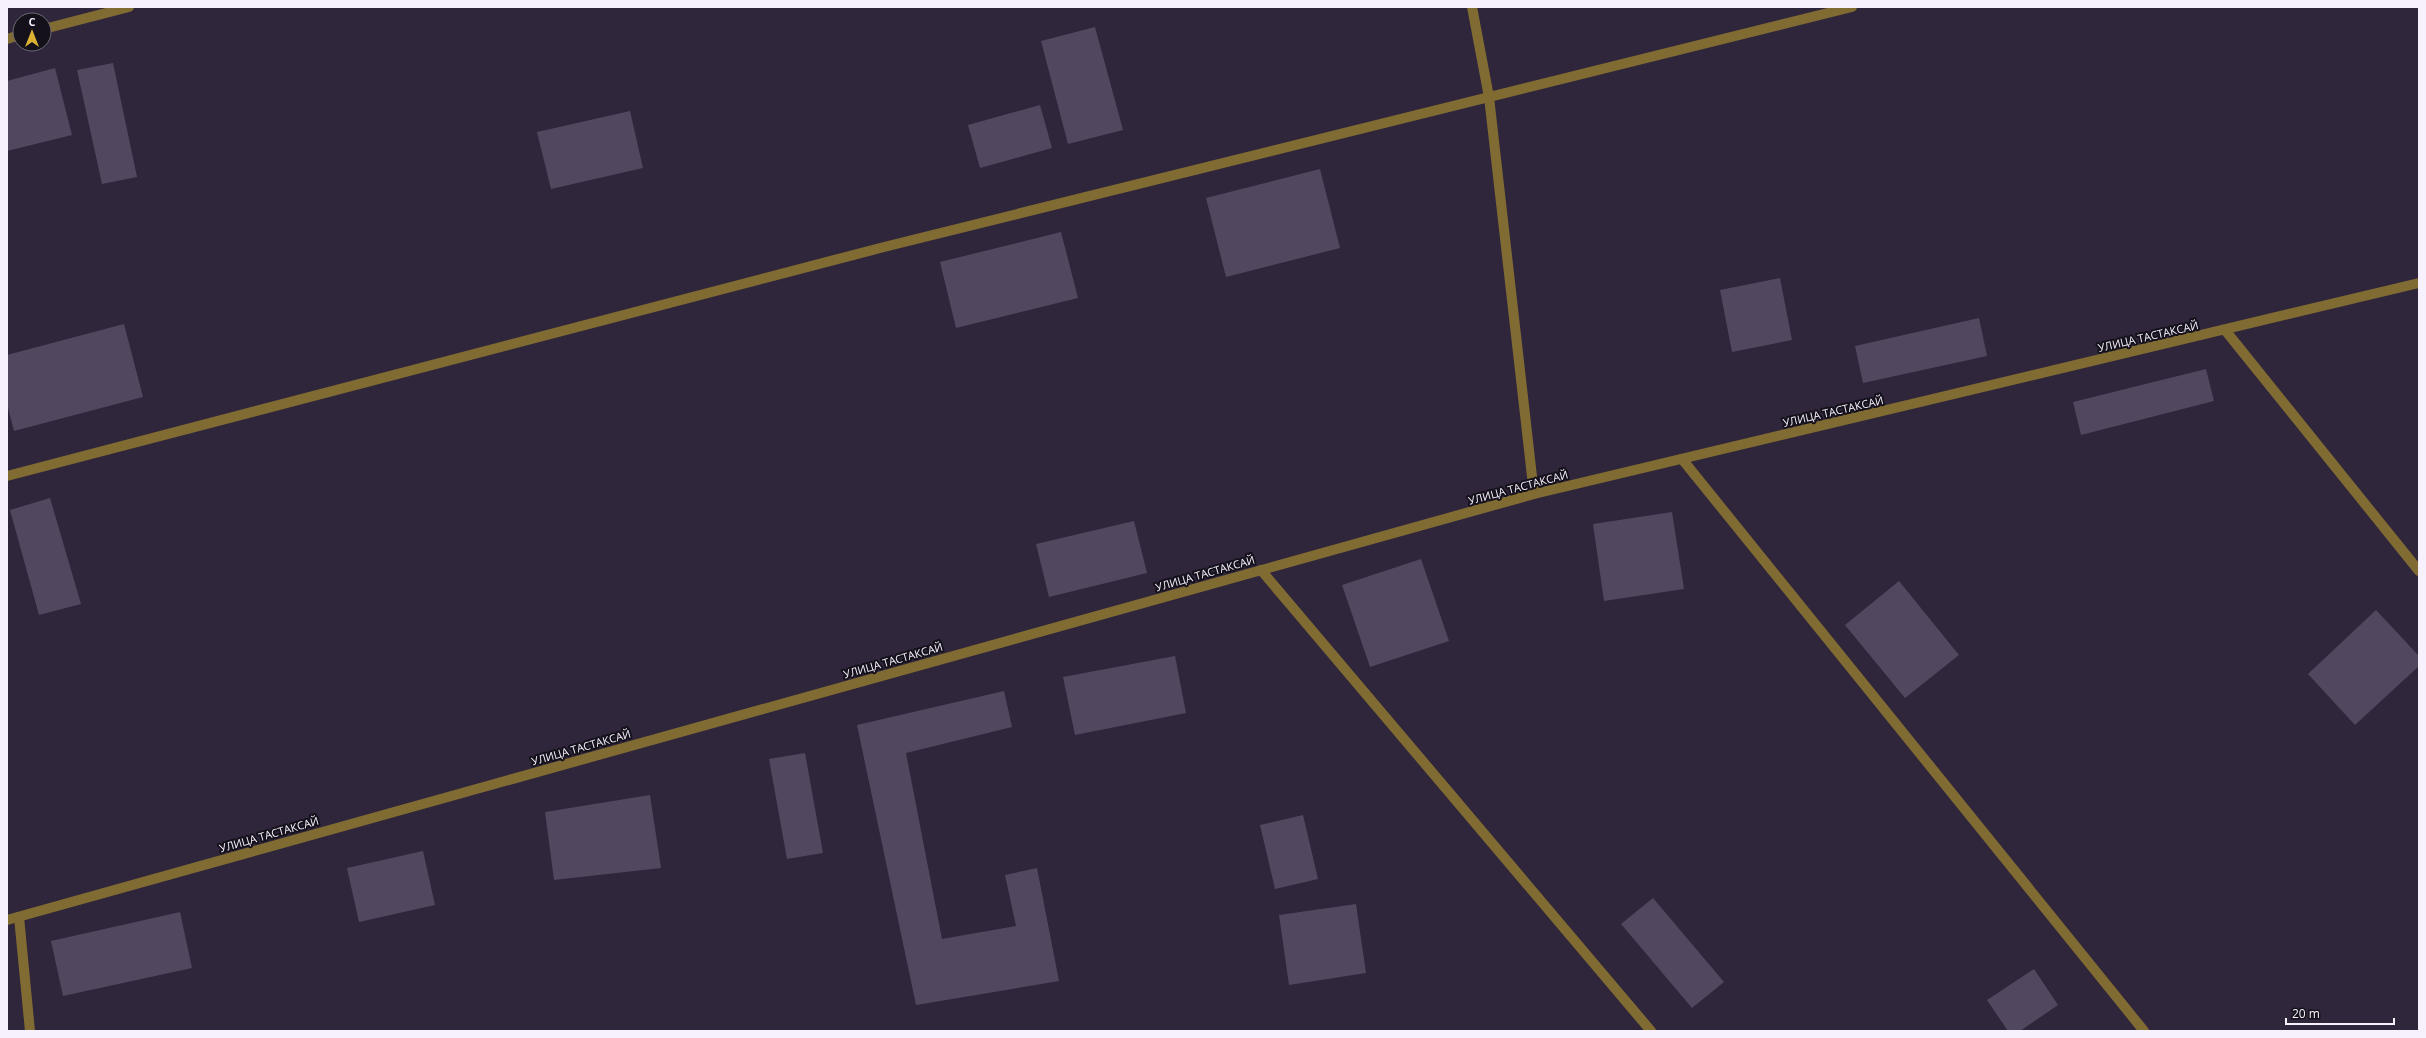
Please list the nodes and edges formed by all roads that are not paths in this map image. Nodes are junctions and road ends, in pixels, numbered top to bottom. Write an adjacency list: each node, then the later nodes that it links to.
1 (129, 7): 4 (street)
2 (1472, 7): 5 (street)
3 (1852, 7): 5 (street)
4 (52, 27)
5 (1489, 97): 9 (street); 10 (street)
6 (2419, 283): 7 (street, УЛИЦА ТАСТАКСАЙ)
7 (2225, 330): 8 (street, УЛИЦА ТАСТАКСАЙ); 12 (street)
8 (1682, 459): 10 (street, УЛИЦА ТАСТАКСАЙ); 17 (street)
9 (7, 476)
10 (1534, 494): 11 (street, УЛИЦА ТАСТАКСАЙ)
11 (1261, 570): 13 (street, УЛИЦА ТАСТАКСАЙ); 16 (street)
12 (2419, 571)
13 (19, 917): 14 (street, УЛИЦА ТАСТАКСАЙ); 15 (street)
14 (7, 920)
15 (30, 1031)
16 (1651, 1031)
17 (2144, 1031)

